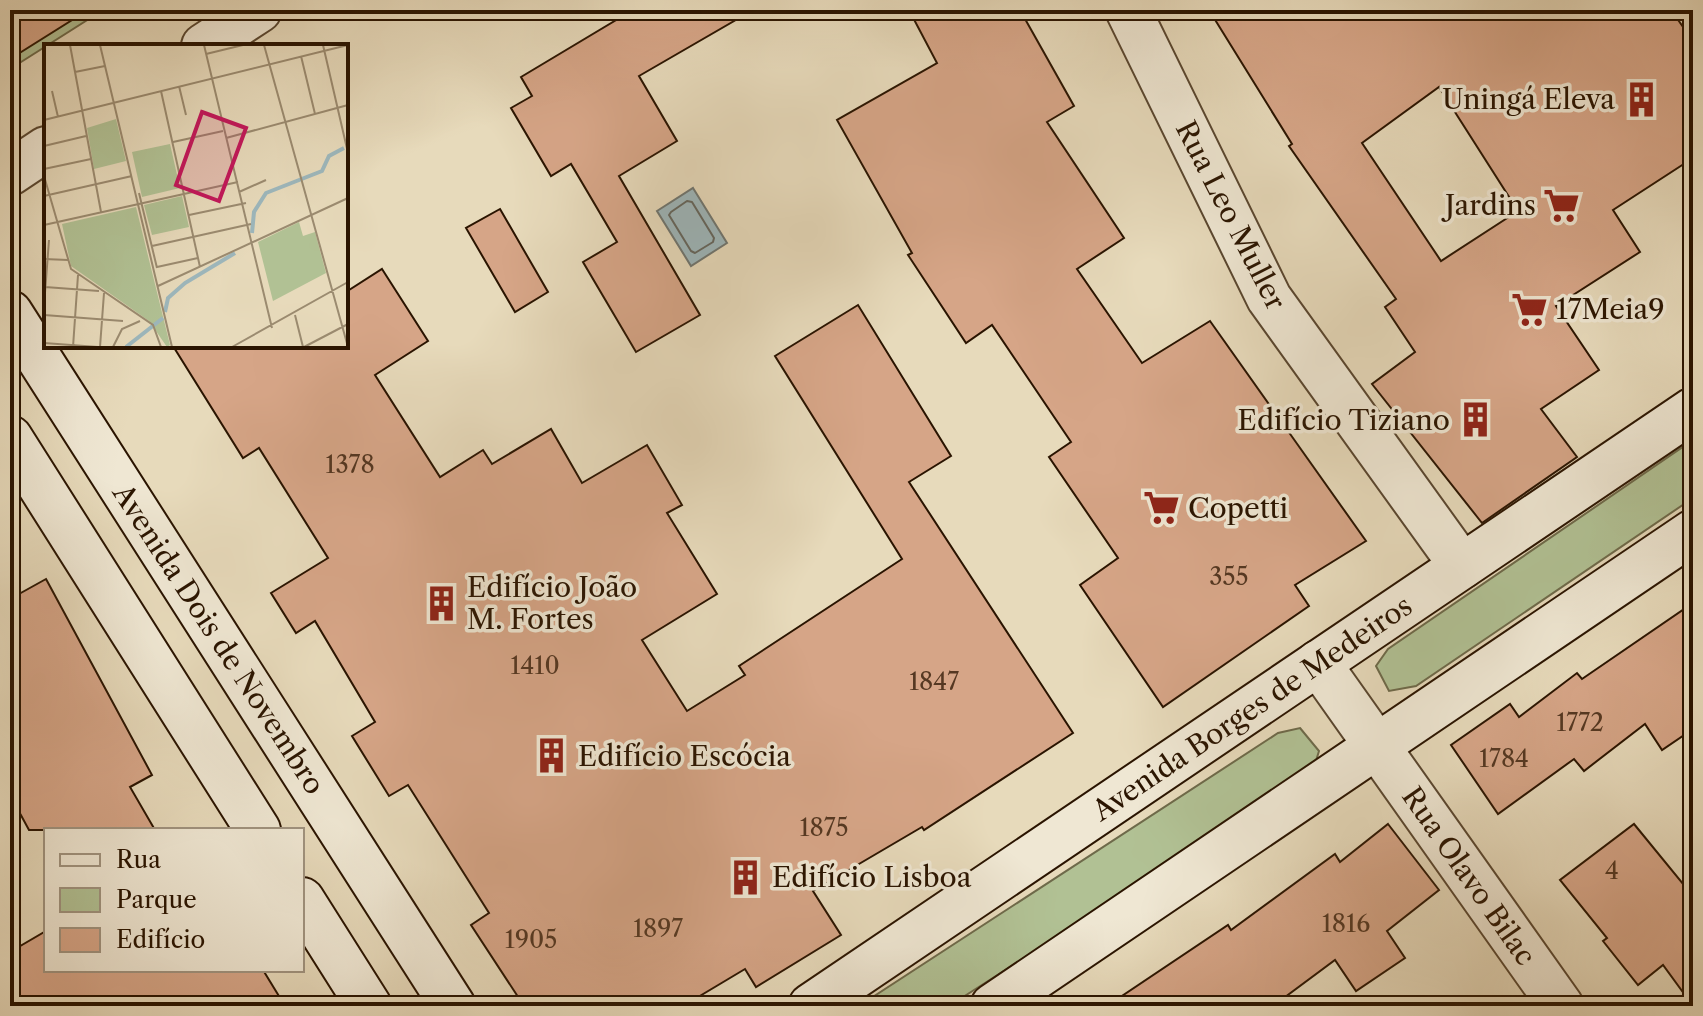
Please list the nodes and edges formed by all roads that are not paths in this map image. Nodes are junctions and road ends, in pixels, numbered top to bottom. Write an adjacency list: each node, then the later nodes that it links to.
1 (259, 10): 3 (street)
2 (1128, 10): 10 (street, Rua Leo Muller)
3 (207, 44)
4 (44, 150): 5 (street)
5 (10, 173)
6 (10, 313): 16 (street, Avenida Dois de Novembro)
7 (1693, 410): 10 (street, Avenida Borges de Medeiros)
8 (10, 438): 13 (street)
9 (1693, 532): 12 (street)
10 (1462, 566): 11 (street, Avenida Borges de Medeiros)
11 (1318, 663): 12 (street, Rua Olavo Bilac); 17 (street, Avenida Borges de Medeiros)
12 (1377, 746): 18 (street); 19 (street, Rua Olavo Bilac)
13 (257, 828)
14 (304, 903): 15 (street)
15 (369, 1006)
16 (453, 1006)
17 (811, 1006)
18 (993, 1006)
19 (1561, 1006)

